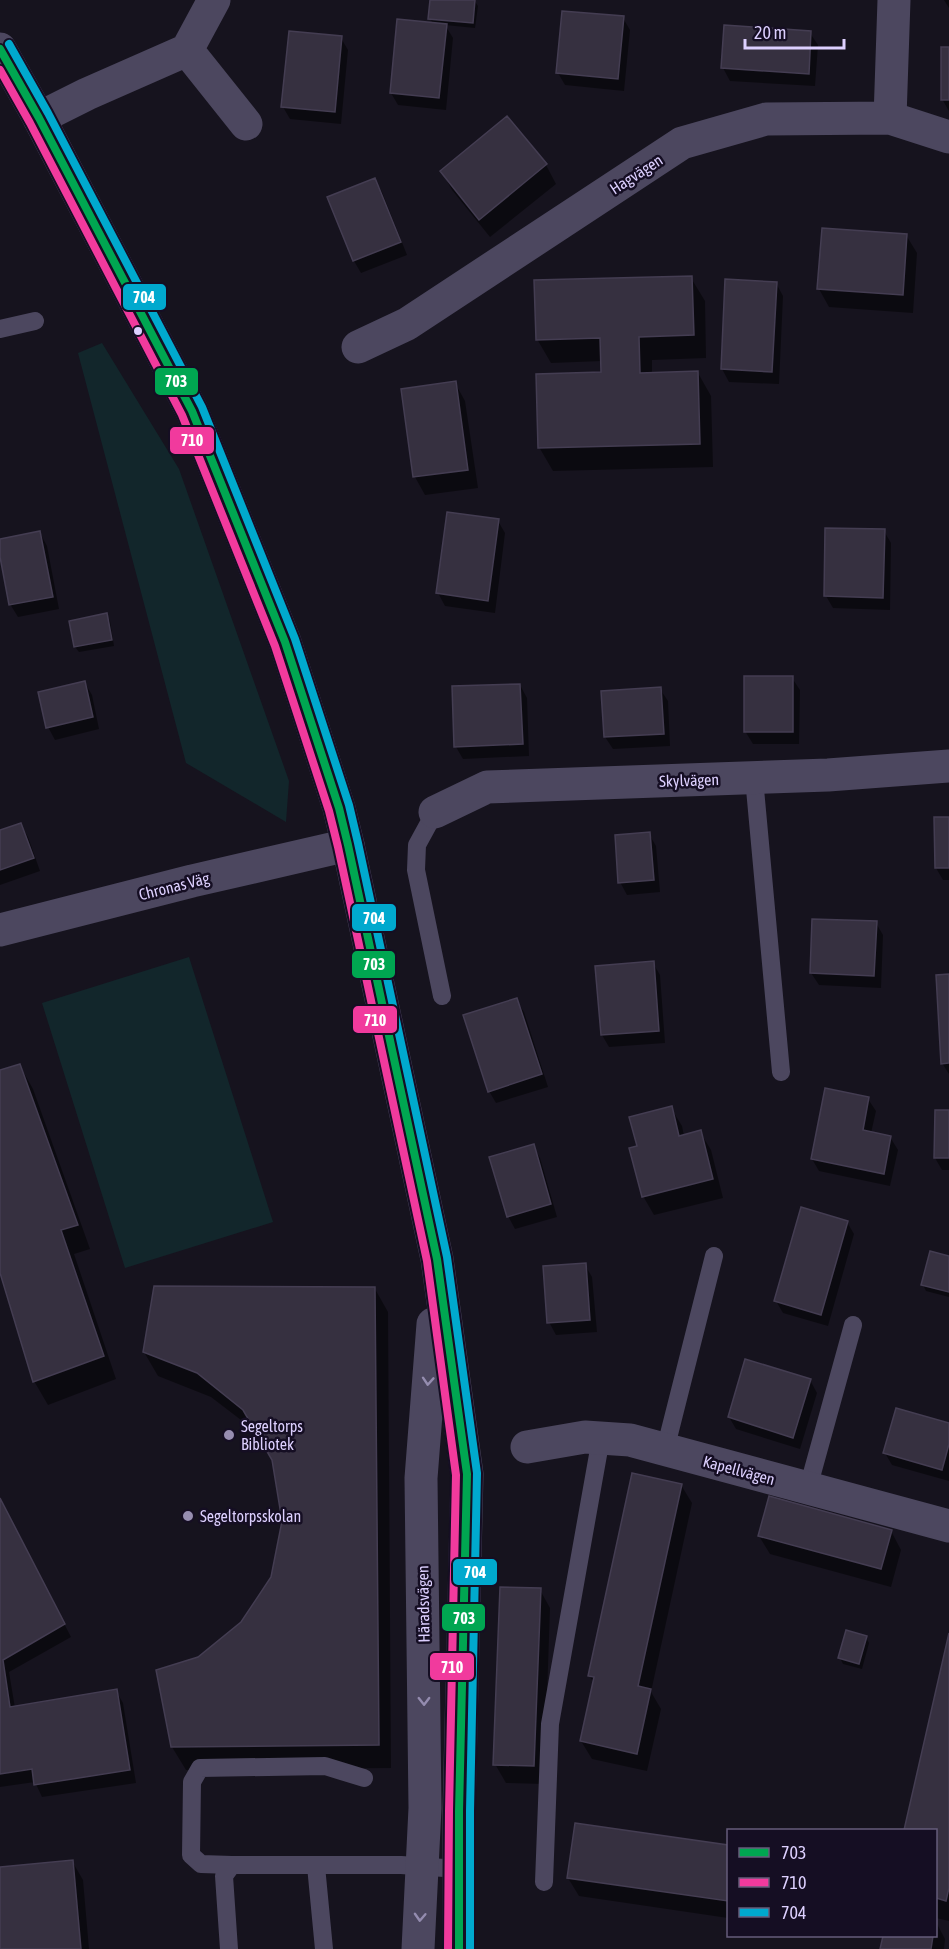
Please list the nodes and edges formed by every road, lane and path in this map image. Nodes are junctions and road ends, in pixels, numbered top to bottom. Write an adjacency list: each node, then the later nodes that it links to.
1 (214, 0): 4 (street)
2 (894, 0): 6 (street)
3 (0, 49): 5 (street, Häradsvägen)
4 (187, 50): 5 (street); 7 (street)
5 (39, 118): 15 (street, Häradsvägen)
6 (890, 118): 8 (street, Hagvägen); 11 (street, Hagvägen)
7 (246, 124)
8 (949, 137)
9 (36, 321): 10 (lane)
10 (0, 329)
11 (357, 348)
12 (949, 766): 13 (street, Skylvägen)
13 (753, 778): 14 (street, Skylvägen); 18 (lane)
14 (435, 812): 17 (lane)
15 (348, 845): 16 (street, Chronas Väg); 20 (street, Häradsvägen)
16 (0, 930)
17 (442, 996)
18 (781, 1072)
19 (714, 1256): 24 (lane)
20 (437, 1259): 30 (street, Häradsvägen, one-way to 30); 31 (street, Häradsvägen)
21 (853, 1324): 25 (lane)
22 (601, 1438): 23 (street, Kapellvägen); 24 (street, Kapellvägen); 32 (lane)
23 (527, 1447)
24 (665, 1450): 25 (street, Kapellvägen)
25 (808, 1488): 26 (street, Kapellvägen)
26 (949, 1526)
27 (363, 1778): 28 (lane)
28 (232, 1865): 29 (lane); 33 (lane)
29 (316, 1866): 30 (lane); 34 (lane)
30 (422, 1867): 31 (lane); 35 (street, Häradsvägen, one-way to 35)
31 (459, 1869): 36 (street, Häradsvägen)
32 (544, 1882)
33 (229, 1949)
34 (324, 1949)
35 (418, 1949)
36 (459, 1949)

